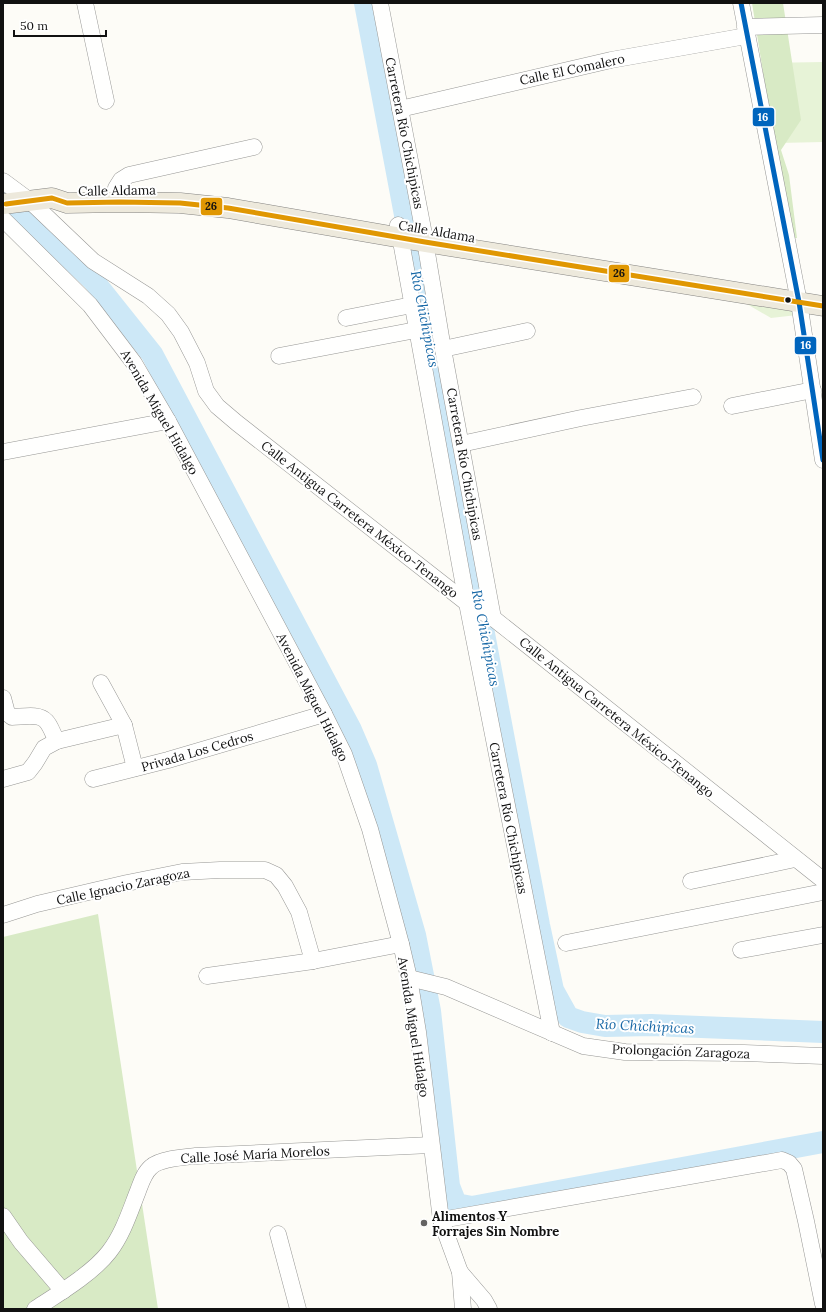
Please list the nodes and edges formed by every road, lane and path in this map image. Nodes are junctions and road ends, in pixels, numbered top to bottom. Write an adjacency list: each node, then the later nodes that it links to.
1 (85, 3): 6 (street)
2 (380, 3): 7 (street, Carretera Río Chichipicas)
3 (741, 3): 5 (street)
4 (823, 25): 5 (street, Calle El Comalero)
5 (746, 31): 7 (street, Calle El Comalero); 17 (street)
6 (106, 101)
7 (400, 109): 15 (street, Carretera Río Chichipicas)
8 (254, 147): 10 (street)
9 (3, 181): 12 (street, Calle Antigua Carretera México-Tenango)
10 (116, 188): 11 (main road, Calle Aldama); 14 (main road, Calle Aldama)
11 (52, 198): 12 (main road, Calle Aldama); 14 (main road, Calle Aldama)
12 (16, 202): 32 (street, Calle Antigua Carretera México-Tenango)
13 (3, 219): 28 (street, Avenida Miguel Hidalgo)
14 (399, 231): 15 (main road, Calle Aldama); 18 (street, Carretera Río Chichipicas)
15 (424, 235): 17 (main road, Calle Aldama); 23 (street, Carretera Río Chichipicas)
16 (823, 294): 17 (main road, Calle Aldama)
17 (797, 296): 19 (main road, Calle Aldama); 25 (street)
18 (412, 304): 20 (street); 21 (street, Carretera Río Chichipicas)
19 (823, 306)
20 (346, 318)
21 (416, 330): 24 (street); 32 (street, Carretera Río Chichipicas)
22 (527, 331): 23 (street)
23 (443, 349): 29 (street, Carretera Río Chichipicas)
24 (279, 356)
25 (813, 390): 27 (street); 31 (street)
26 (692, 397): 29 (street)
27 (732, 406)
28 (168, 421): 30 (street); 36 (street, Avenida Miguel Hidalgo)
29 (461, 444): 33 (street, Carretera Río Chichipicas)
30 (3, 452)
31 (823, 460)
32 (468, 604): 33 (street, Calle Antigua Carretera México-Tenango); 54 (street, Carretera Río Chichipicas)
33 (489, 616): 42 (street, Calle Antigua Carretera México-Tenango)
34 (102, 683): 37 (street, Privada Los Cedros)
35 (3, 698): 38 (street)
36 (324, 714): 39 (street, Privada Los Cedros); 49 (street, Avenida Miguel Hidalgo)
37 (124, 725): 38 (street); 39 (street, Privada Los Cedros)
38 (57, 741): 40 (street)
39 (135, 768): 41 (street)
40 (3, 780)
41 (93, 780)
42 (795, 859): 43 (street, Calle Antigua Carretera México-Tenango); 44 (street)
43 (823, 880)
44 (691, 882)
45 (823, 892): 48 (street)
46 (3, 915): 51 (street, Calle Ignacio Zaragoza)
47 (823, 935): 50 (street)
48 (566, 943)
49 (401, 944): 51 (street); 53 (street, Avenida Miguel Hidalgo)
50 (741, 950)
51 (313, 961): 52 (street)
52 (206, 976)
53 (418, 980): 54 (street, Prolongación Zaragoza); 56 (street, Avenida Miguel Hidalgo)
54 (552, 1033): 55 (street, Prolongación Zaragoza)
55 (823, 1056)
56 (431, 1145): 58 (street, Avenida Miguel Hidalgo); 61 (street, Calle José María Morelos)
57 (3, 1216): 61 (street)
58 (441, 1220): 60 (street, Avenida Miguel Hidalgo); 62 (street)
59 (278, 1234): 65 (street)
60 (460, 1272): 63 (street, Avenida Miguel Hidalgo); 66 (street, Avenida Miguel Hidalgo)
61 (63, 1291): 64 (street, Calle José María Morelos)
62 (823, 1304)
63 (487, 1305): 66 (street)
64 (35, 1309)
65 (298, 1309)
66 (463, 1309)

